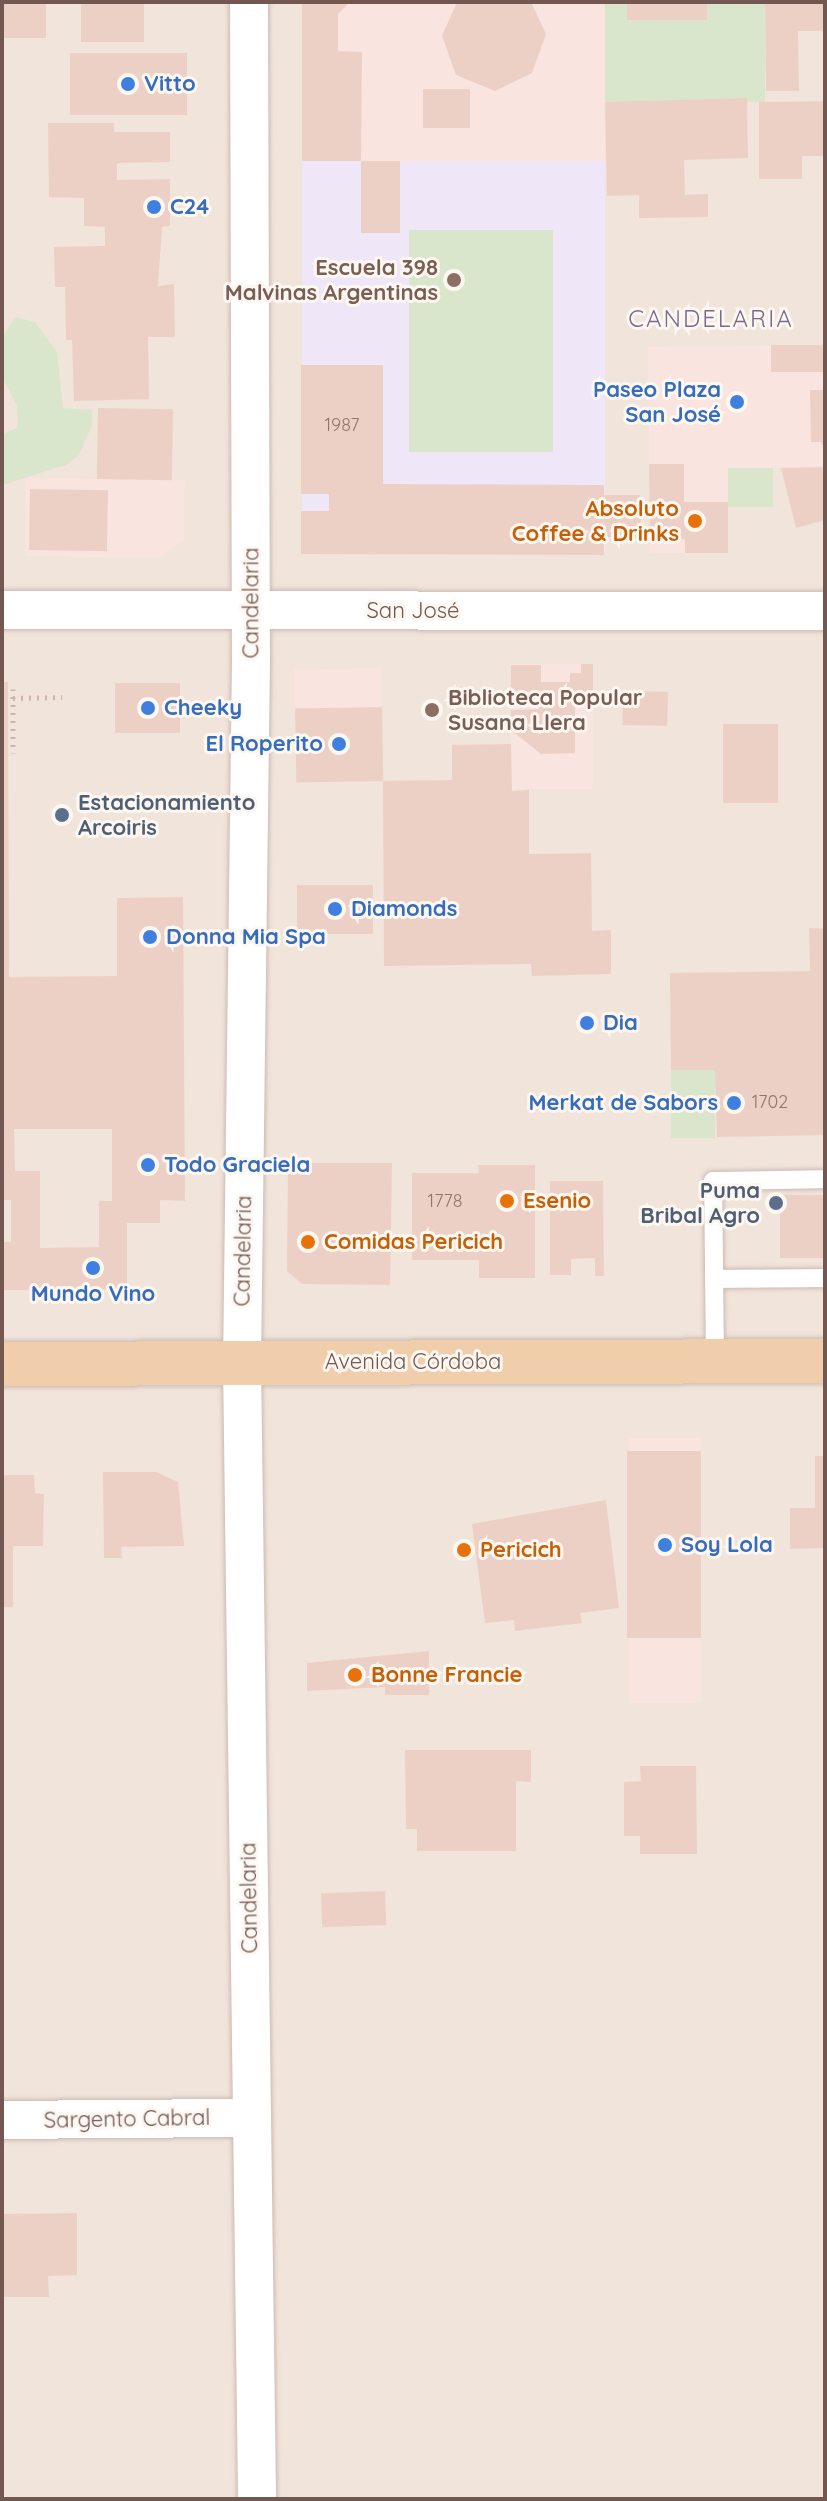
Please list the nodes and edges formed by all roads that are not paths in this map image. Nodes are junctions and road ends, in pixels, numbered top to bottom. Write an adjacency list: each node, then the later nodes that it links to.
1 (249, 2): 3 (street, Candelaria)
2 (2, 610): 3 (street, San José)
3 (251, 611): 4 (street, San José); 10 (street, Candelaria)
4 (825, 611)
5 (825, 1179): 7 (lane)
6 (825, 1278): 7 (lane)
7 (714, 1279): 8 (lane)
8 (715, 1361): 9 (main road, Avenida Córdoba); 10 (main road, Avenida Córdoba)
9 (825, 1361)
10 (242, 1362): 11 (main road, Avenida Córdoba); 12 (street, Candelaria)
11 (2, 1364)
12 (252, 2118): 13 (street, Sargento Cabral); 14 (street, Candelaria)
13 (2, 2120)
14 (257, 2499)

